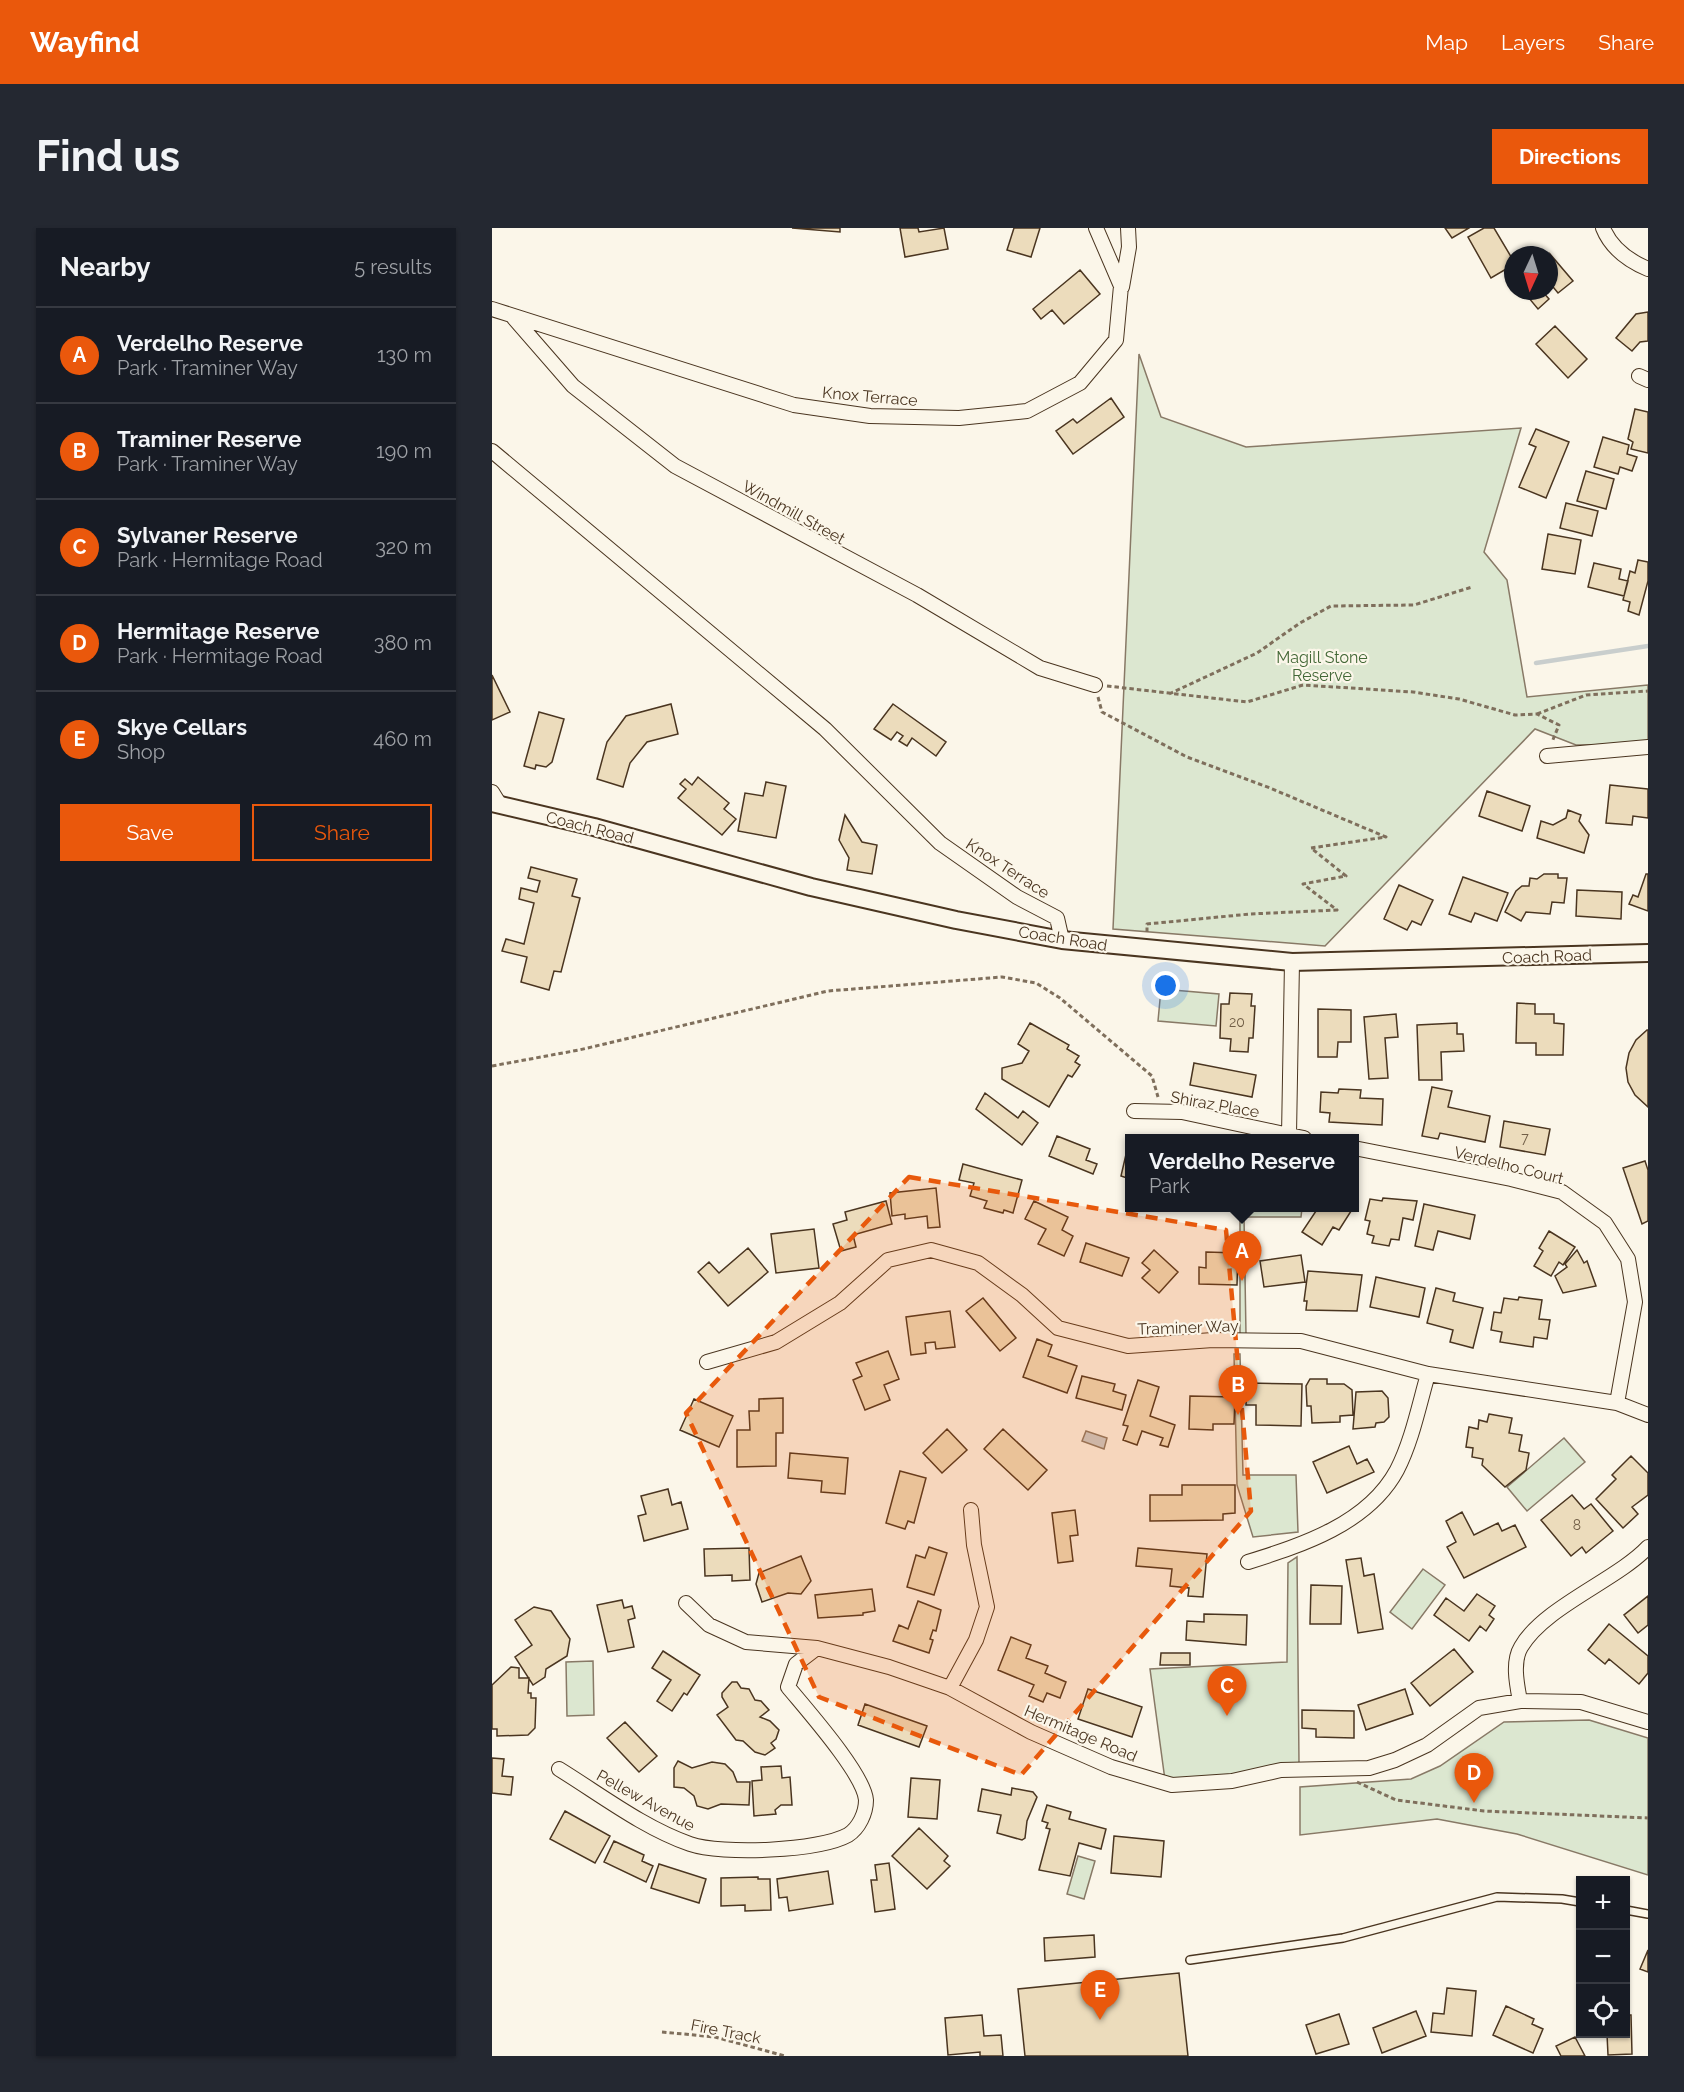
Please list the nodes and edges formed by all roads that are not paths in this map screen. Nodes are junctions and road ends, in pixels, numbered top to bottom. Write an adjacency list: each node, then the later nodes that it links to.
1 (1096, 228): 5 (street, Knox Terrace)
2 (1128, 228): 5 (street)
3 (1603, 228): 4 (street)
4 (1648, 269)
5 (1119, 306): 7 (street, Knox Terrace)
6 (492, 309): 7 (street, Knox Terrace)
7 (512, 315): 9 (street, Windmill Street)
8 (492, 451): 13 (street, Knox Terrace)
9 (1095, 685)
10 (1648, 747): 11 (street)
11 (1547, 756)
12 (494, 800): 13 (street, Coach Road)
13 (1062, 940): 15 (street, Coach Road)
14 (1648, 953): 15 (street, Coach Road)
15 (1292, 962): 18 (street)
16 (1134, 1111): 17 (street, Shiraz Place)
17 (1280, 1134)
18 (1289, 1134)
19 (1359, 1149): 22 (street, Verdelho Court)
20 (707, 1362): 21 (street, Traminer Way)
21 (1428, 1374): 22 (street, Traminer Way); 26 (street)
22 (1617, 1403): 23 (street, Traminer Way)
23 (1648, 1415)
24 (971, 1510): 29 (street)
25 (1648, 1546): 30 (street)
26 (1248, 1562)
27 (686, 1603): 28 (street, Hermitage Road)
28 (818, 1648): 29 (street, Hermitage Road); 32 (street, Pellew Avenue)
29 (950, 1688): 30 (street, Hermitage Road)
30 (1520, 1701): 31 (street, Hermitage Road)
31 (1648, 1722)
32 (559, 1769)
33 (1576, 1901): 36 (lane)
34 (1630, 1911): 35 (lane)
35 (1648, 1914)
36 (1190, 1960)

